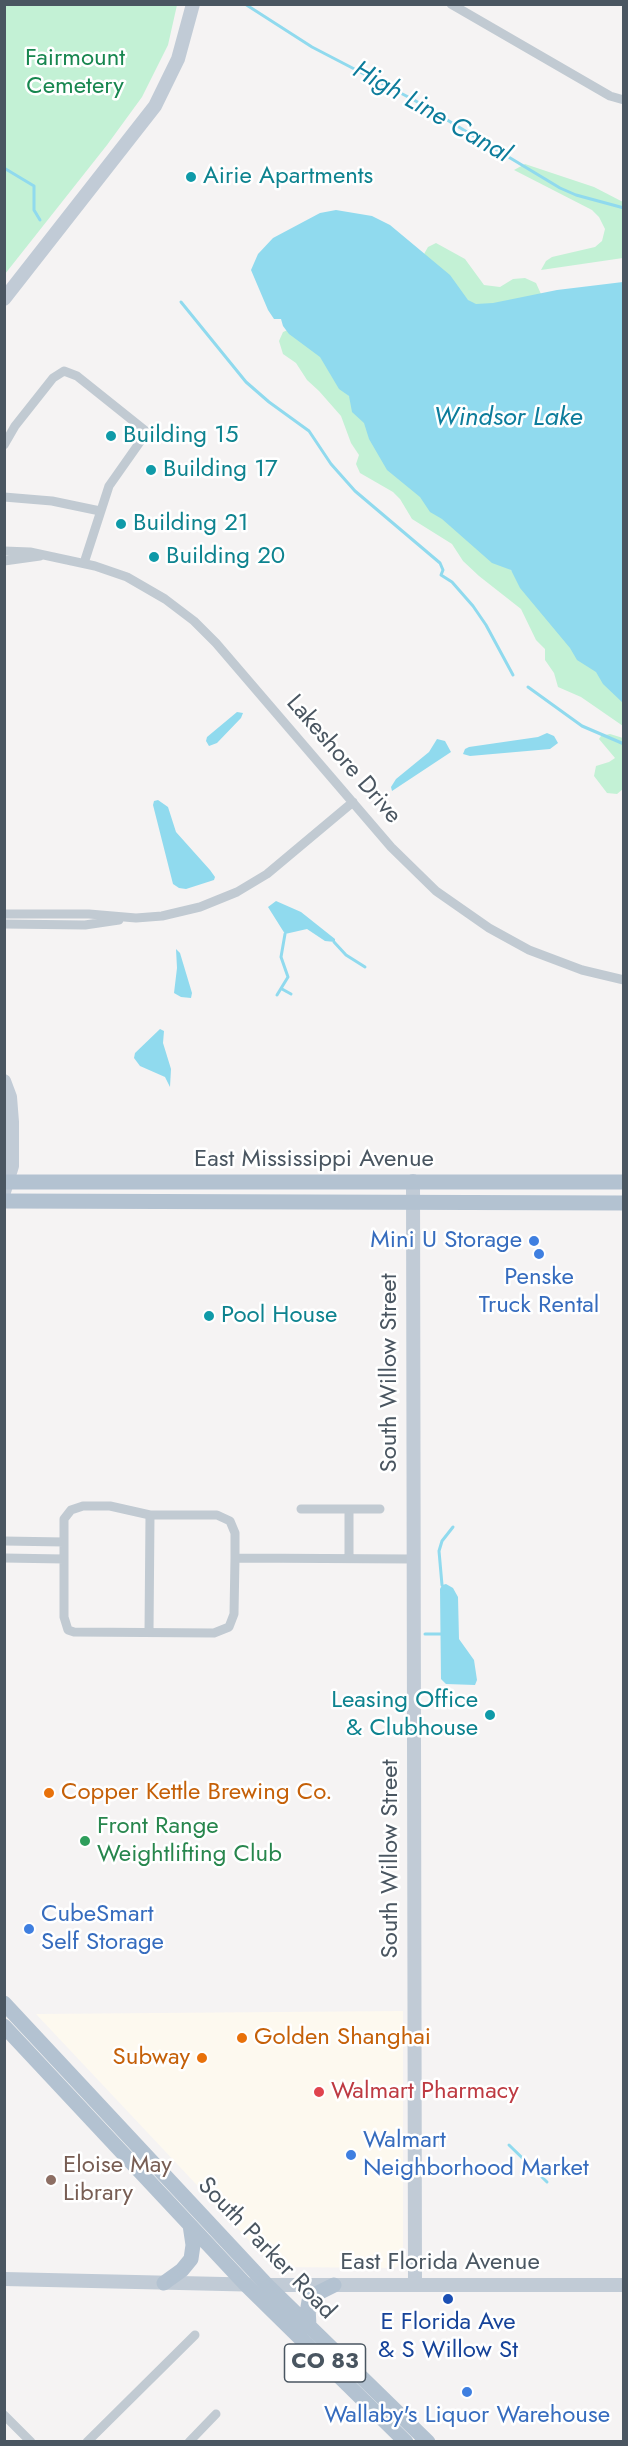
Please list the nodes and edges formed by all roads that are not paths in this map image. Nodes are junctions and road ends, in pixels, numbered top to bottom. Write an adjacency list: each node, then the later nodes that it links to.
1 (451, 4): 3 (street)
2 (192, 5): 4 (street)
3 (624, 100)
4 (4, 298)
5 (4, 445): 7 (street)
6 (4, 497): 7 (street)
7 (100, 511): 11 (street)
8 (4, 551): 9 (street, Lakeshore Drive)
9 (43, 555): 10 (street, Lakeshore Drive); 11 (street, Lakeshore Drive)
10 (4, 561)
11 (84, 563): 12 (street, Lakeshore Drive)
12 (353, 802): 14 (street); 16 (street, Lakeshore Drive)
13 (4, 914): 14 (street)
14 (124, 918): 15 (street)
15 (4, 924)
16 (624, 980)
17 (4, 1081): 20 (street)
18 (413, 1181): 19 (main road, East Mississippi Avenue); 20 (main road, East Mississippi Avenue); 22 (street, South Willow Street)
19 (624, 1182)
20 (6, 1185)
21 (4, 1201): 22 (main road, East Mississippi Avenue)
22 (413, 1201): 23 (main road, East Mississippi Avenue); 34 (street, South Willow Street)
23 (624, 1203)
24 (301, 1509): 25 (street)
25 (349, 1509): 26 (street); 33 (street)
26 (380, 1509)
27 (150, 1515): 29 (street); 32 (street); 35 (street)
28 (4, 1541): 29 (street)
29 (64, 1542): 31 (street)
30 (4, 1558): 31 (street)
31 (64, 1558): 35 (street)
32 (235, 1558): 33 (street); 35 (street)
33 (349, 1558): 34 (street)
34 (413, 1558): 45 (street, South Willow Street)
35 (149, 1632)
36 (4, 1994): 37 (main road, South Parker Road)
37 (8, 2007): 43 (main road, South Parker Road / CO 83)
38 (4, 2026): 39 (main road, South Parker Road / CO 83)
39 (190, 2225): 41 (main road); 42 (main road, South Parker Road / CO 83)
40 (4, 2279): 41 (street, East Florida Avenue)
41 (164, 2283): 42 (street, East Florida Avenue)
42 (246, 2284): 43 (street, East Florida Avenue); 54 (main road, South Parker Road / CO 83)
43 (267, 2285): 44 (street, East Florida Avenue); 47 (main road, South Parker Road / CO 83)
44 (334, 2285): 45 (street, East Florida Avenue); 47 (main road)
45 (415, 2285): 46 (street, East Florida Avenue)
46 (624, 2285)
47 (309, 2326): 55 (main road, South Parker Road / CO 83)
48 (195, 2335): 52 (street)
49 (216, 2414): 53 (street)
50 (4, 2415): 51 (street)
51 (31, 2442)
52 (87, 2442)
53 (189, 2442)
54 (406, 2442)
55 (428, 2442)

